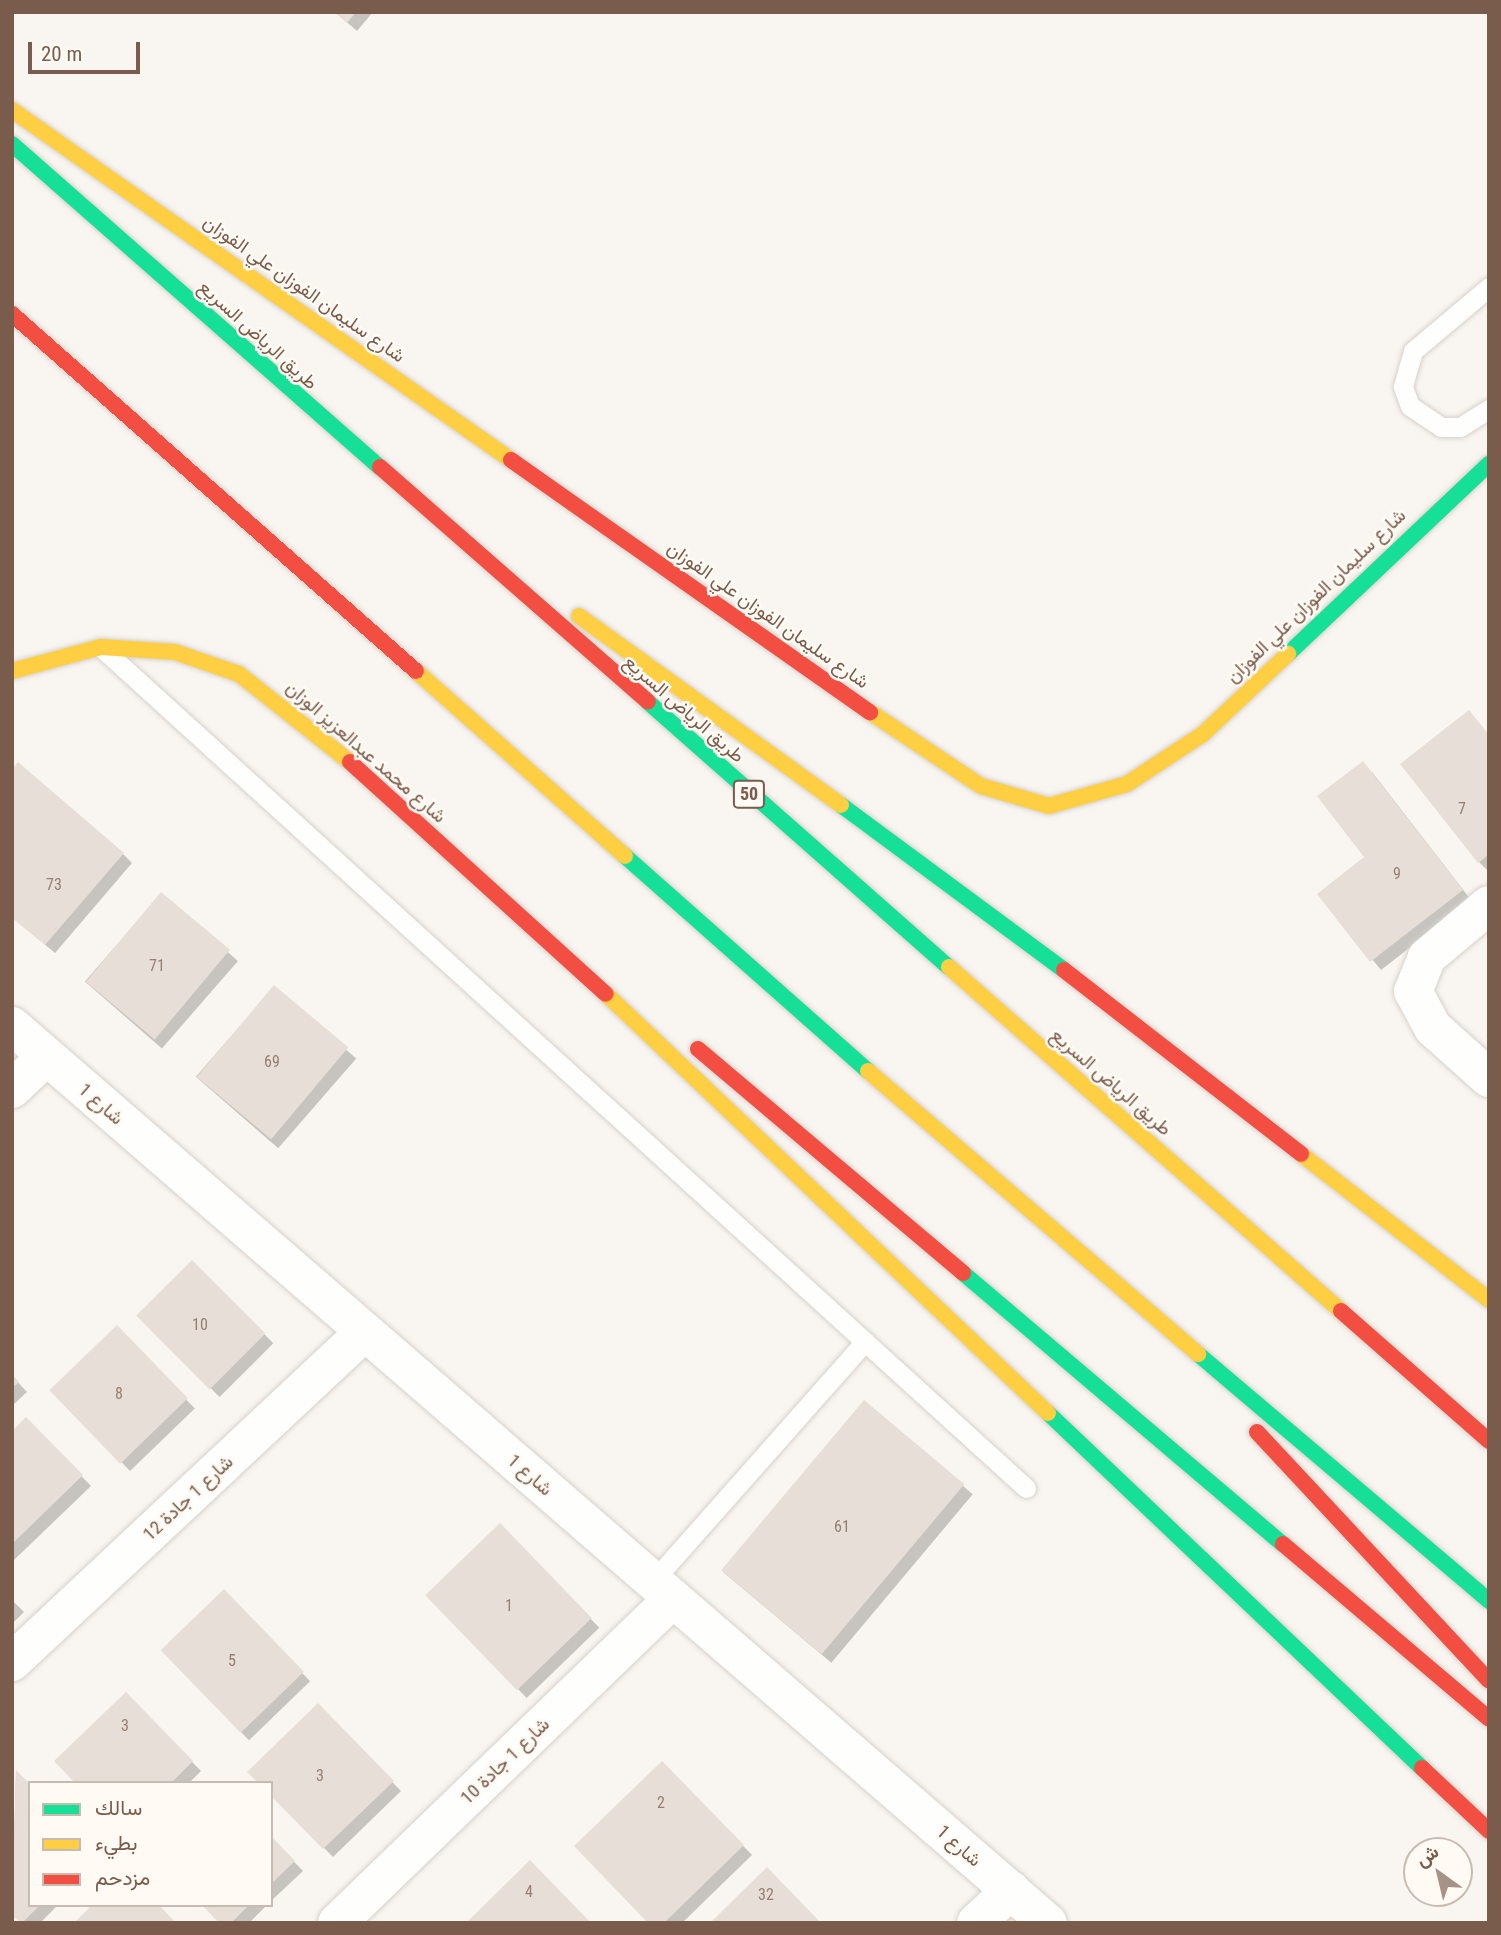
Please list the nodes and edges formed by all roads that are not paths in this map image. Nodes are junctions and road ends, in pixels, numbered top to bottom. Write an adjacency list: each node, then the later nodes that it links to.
1 (12, 110): 6 (main road, شارع سليمان الفوزان علي الفوزان)
2 (12, 144): 7 (main road, طريق الرياض السريع / 50)
3 (1489, 287): 5 (lane)
4 (12, 314): 16 (main road)
5 (1489, 409)
6 (1489, 464)
7 (389, 479): 17 (main road); 20 (main road, طريق الرياض السريع / 50)
8 (101, 647): 9 (main road, شارع محمد عبدالعزيز الوزان); 11 (main road, شارع محمد عبدالعزيز الوزان); 19 (lane)
9 (12, 671)
10 (1489, 905): 14 (street)
11 (606, 994): 26 (main road); 27 (main road)
12 (12, 1026): 13 (street, شارع 1)
13 (46, 1057): 15 (street); 18 (street, شارع 1)
14 (1489, 1078)
15 (12, 1089)
16 (959, 1152): 23 (main road); 25 (main road)
17 (1489, 1300)
18 (364, 1333): 22 (street, شارع 1); 24 (street, شارع 1 جادة 12)
19 (865, 1341): 21 (lane); 22 (lane)
20 (1489, 1441)
21 (1026, 1488)
22 (663, 1590): 28 (street, شارع 1); 29 (street, شارع 1 جادة 10)
23 (1489, 1601)
24 (12, 1662)
25 (1489, 1681)
26 (1489, 1719)
27 (1489, 1831)
28 (1011, 1891): 30 (street); 31 (street, شارع 1)
29 (337, 1923)
30 (976, 1923)
31 (1048, 1923)

